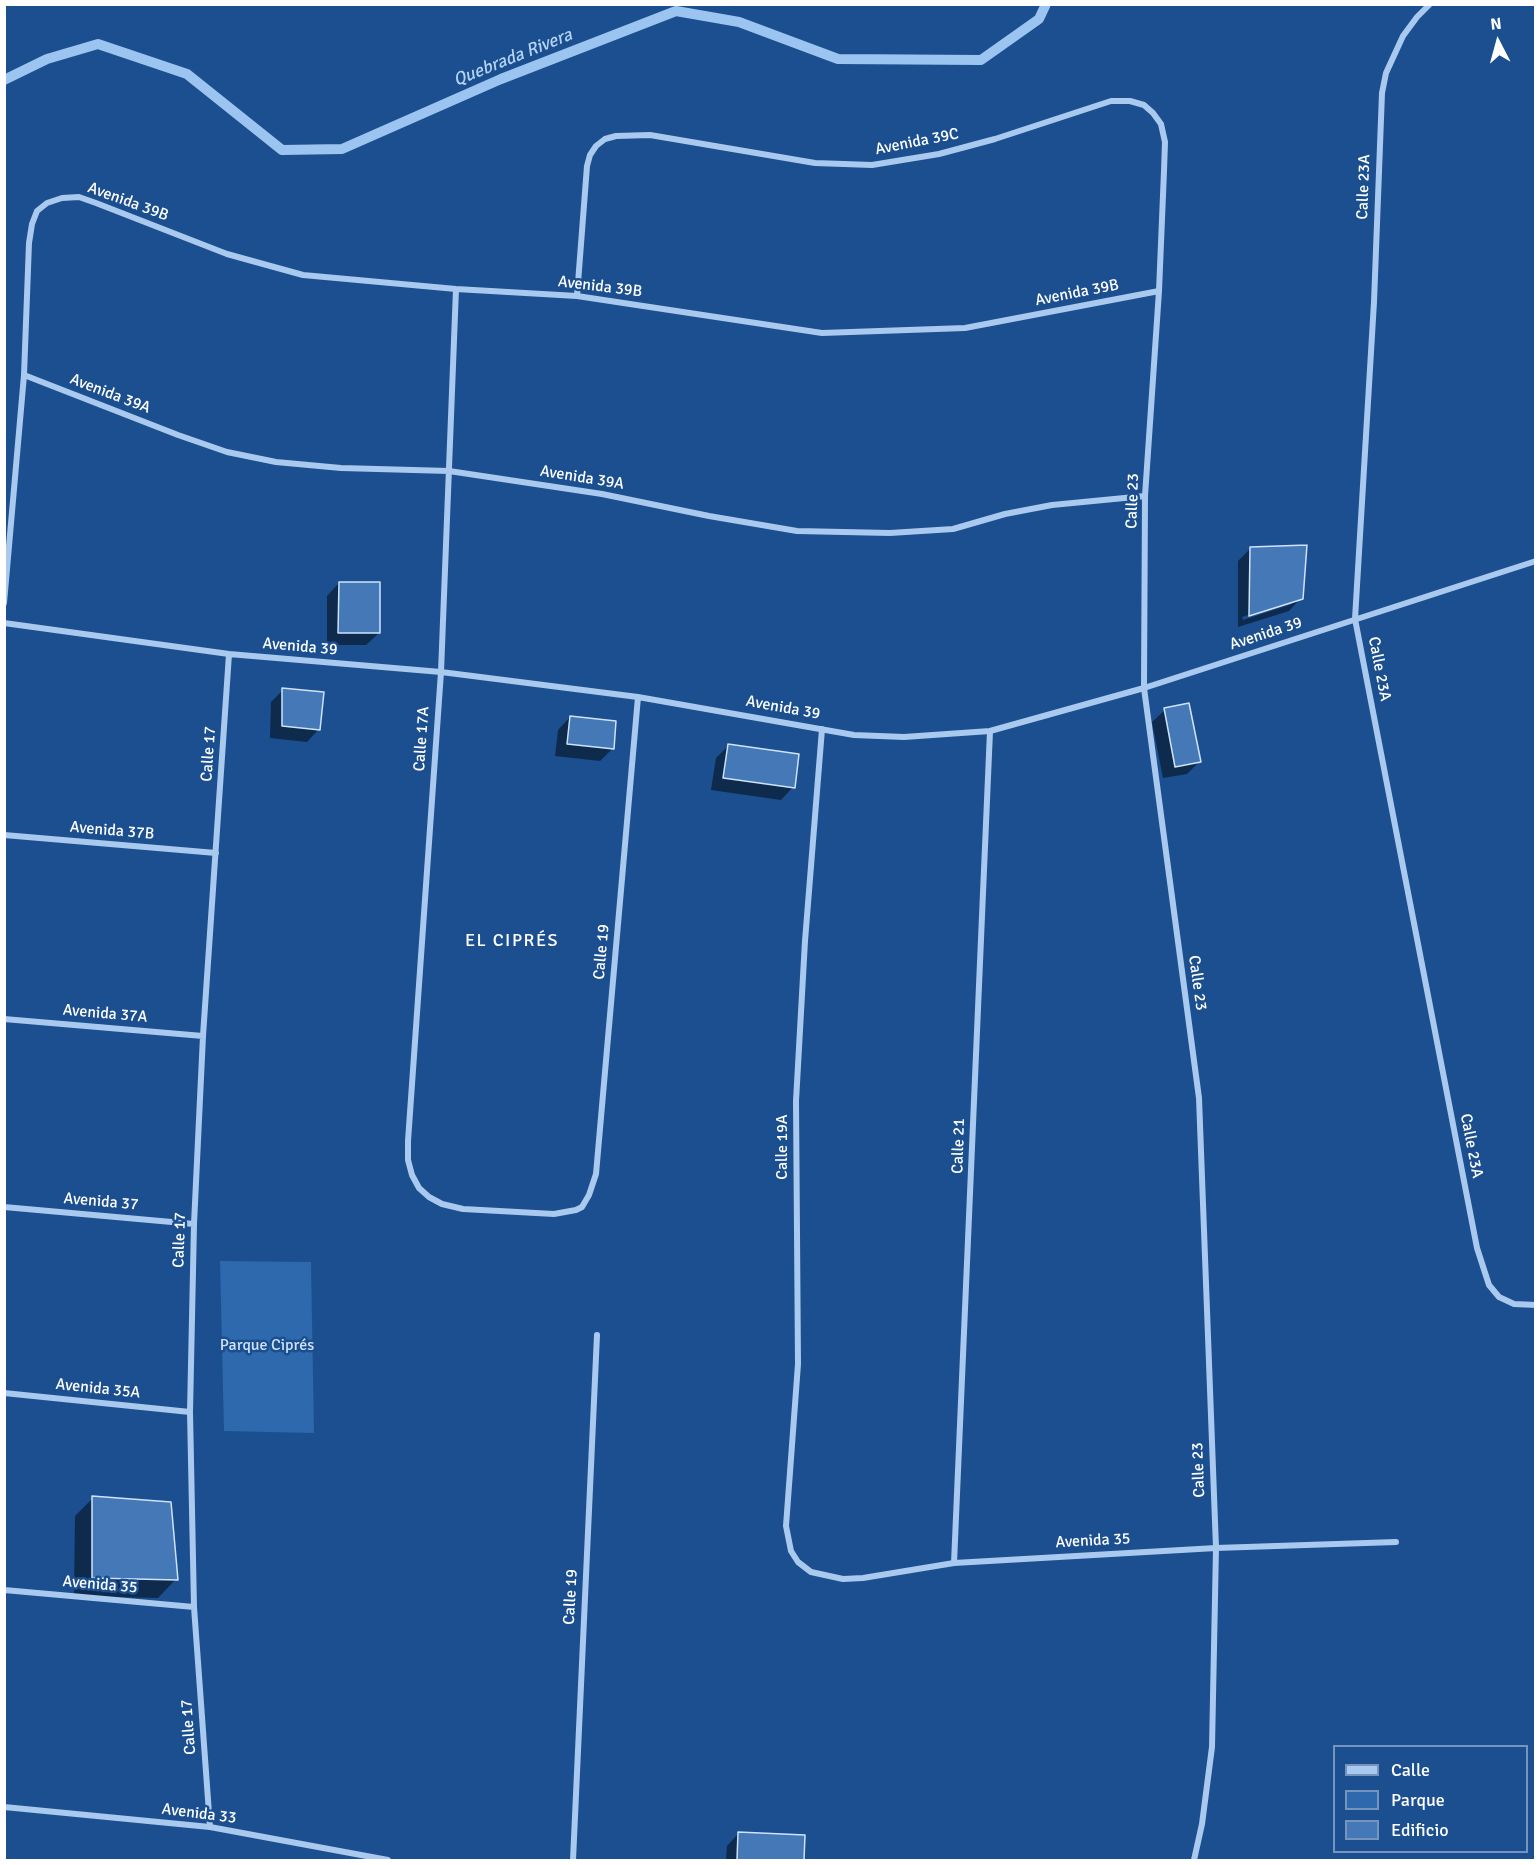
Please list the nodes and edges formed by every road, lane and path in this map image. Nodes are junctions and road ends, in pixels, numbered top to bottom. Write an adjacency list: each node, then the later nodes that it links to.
1 (1430, 4): 11 (street, Calle 23A)
2 (1153, 113): 4 (street, Calle 23); 5 (street, Avenida 39C)
3 (456, 289): 5 (street, Avenida 39B); 6 (street, Avenida 39B); 7 (street, Calle 17A)
4 (1158, 291): 5 (street, Avenida 39B); 8 (street, Calle 23)
5 (577, 296)
6 (24, 375): 7 (street, Avenida 39A); 10 (street)
7 (449, 471): 8 (street, Avenida 39A); 14 (street, Calle 17A)
8 (1145, 496): 15 (street, Calle 23)
9 (1536, 561): 11 (street, Avenida 39)
10 (4, 603)
11 (1355, 619): 15 (street, Avenida 39); 26 (street, Calle 23A)
12 (4, 623): 13 (street, Avenida 39)
13 (229, 654): 14 (street, Avenida 39); 20 (street, Calle 17)
14 (441, 672): 16 (street, Avenida 39); 24 (street, Calle 17A)
15 (1144, 688): 18 (street, Avenida 39); 31 (street, Calle 23)
16 (638, 697): 17 (street, Avenida 39); 24 (street, Calle 19)
17 (822, 729): 18 (street, Avenida 39); 32 (street, Calle 19A)
18 (990, 731): 33 (street, Calle 21)
19 (4, 835): 20 (street, Avenida 37B)
20 (216, 853): 22 (street, Calle 17)
21 (4, 1019): 22 (street, Avenida 37A)
22 (203, 1036): 25 (street, Calle 17)
23 (4, 1207): 25 (street, Avenida 37)
24 (582, 1207)
25 (194, 1224): 29 (street, Calle 17)
26 (1536, 1305)
27 (597, 1335): 39 (street, Calle 19)
28 (4, 1393): 29 (street, Avenida 35A)
29 (190, 1412): 35 (street, Calle 17)
30 (1396, 1542): 31 (street, Avenida 35)
31 (1215, 1548): 33 (street, Avenida 35); 40 (street, Calle 23)
32 (798, 1562): 33 (street, Avenida 35)
33 (954, 1563)
34 (4, 1590): 35 (street, Avenida 35)
35 (194, 1606): 37 (street, Calle 17)
36 (4, 1807): 37 (street, Avenida 33)
37 (210, 1827): 38 (street, Avenida 33)
38 (388, 1860)
39 (573, 1860)
40 (1194, 1860)

